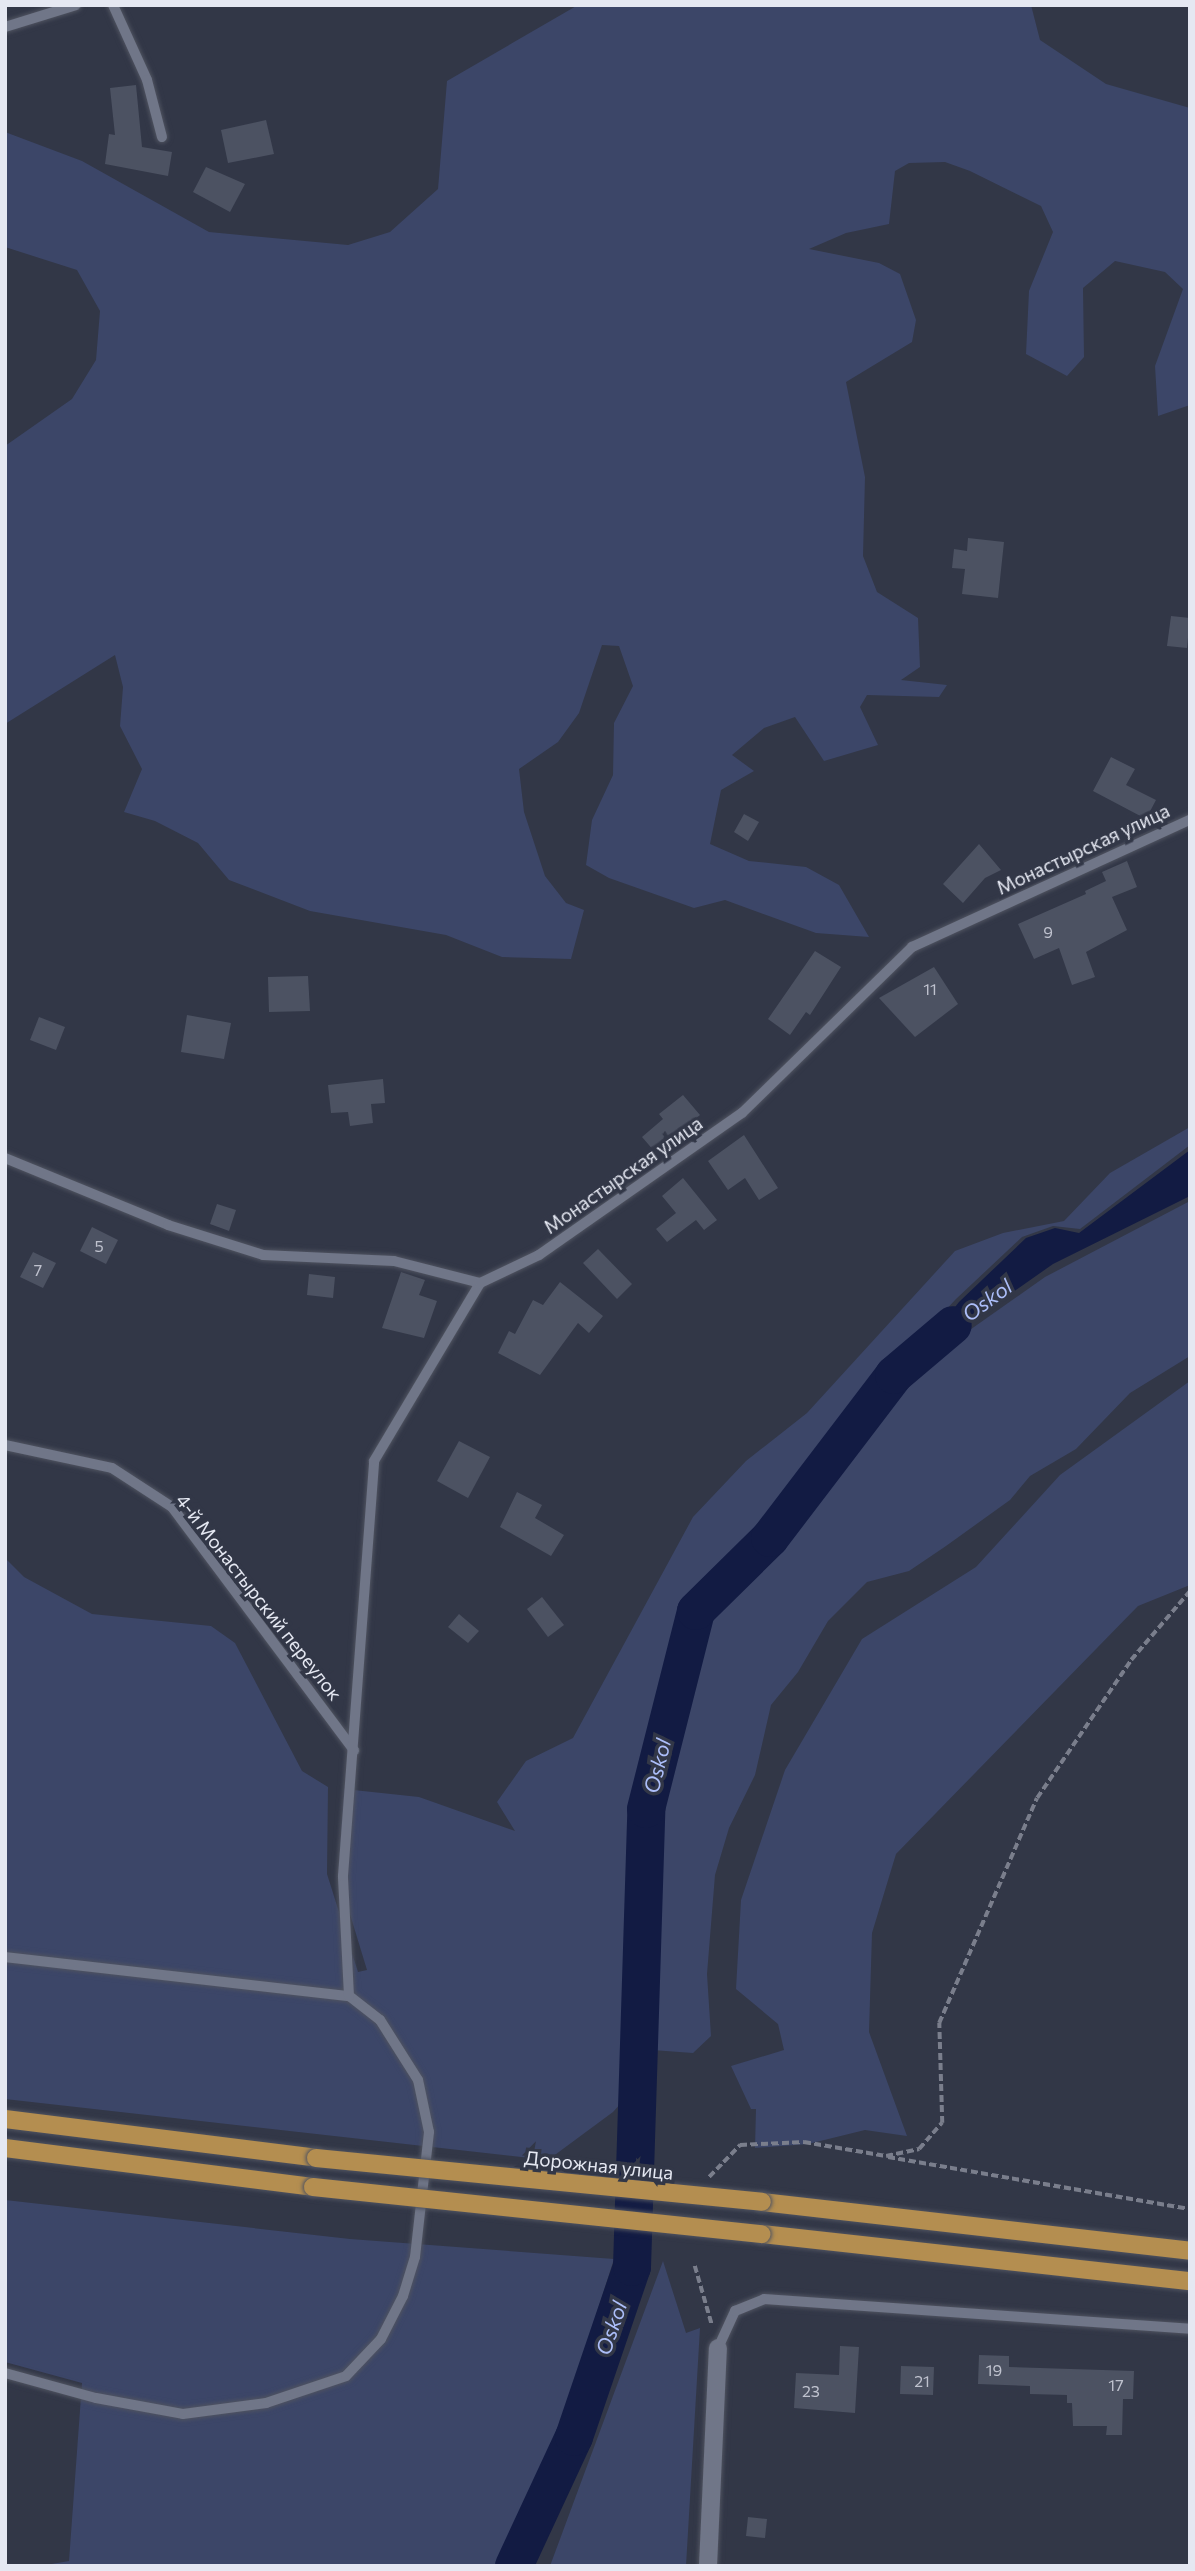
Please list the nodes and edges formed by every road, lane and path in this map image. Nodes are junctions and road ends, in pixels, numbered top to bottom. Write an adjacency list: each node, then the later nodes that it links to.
1 (76, 5): 3 (lane)
2 (113, 5): 4 (lane)
3 (5, 27)
4 (162, 137)
5 (1190, 820): 7 (lane, Монастырская улица)
6 (5, 1158): 7 (lane)
7 (480, 1283): 10 (lane)
8 (5, 1445): 10 (lane, 4-й Монастырский переулок)
9 (1190, 1591): 15 (path)
10 (354, 1750): 12 (lane)
11 (5, 1957): 12 (lane)
12 (349, 1996): 23 (lane)
13 (5, 2119): 18 (main road, Дорожная улица, bridge)
14 (5, 2148): 20 (main road, bridge)
15 (886, 2156): 16 (path); 17 (path)
16 (709, 2177)
17 (1190, 2209)
18 (1190, 2251)
19 (695, 2266): 22 (path)
20 (1190, 2281)
21 (1190, 2329): 22 (lane)
22 (718, 2348): 24 (street)
23 (5, 2373)
24 (708, 2566)

